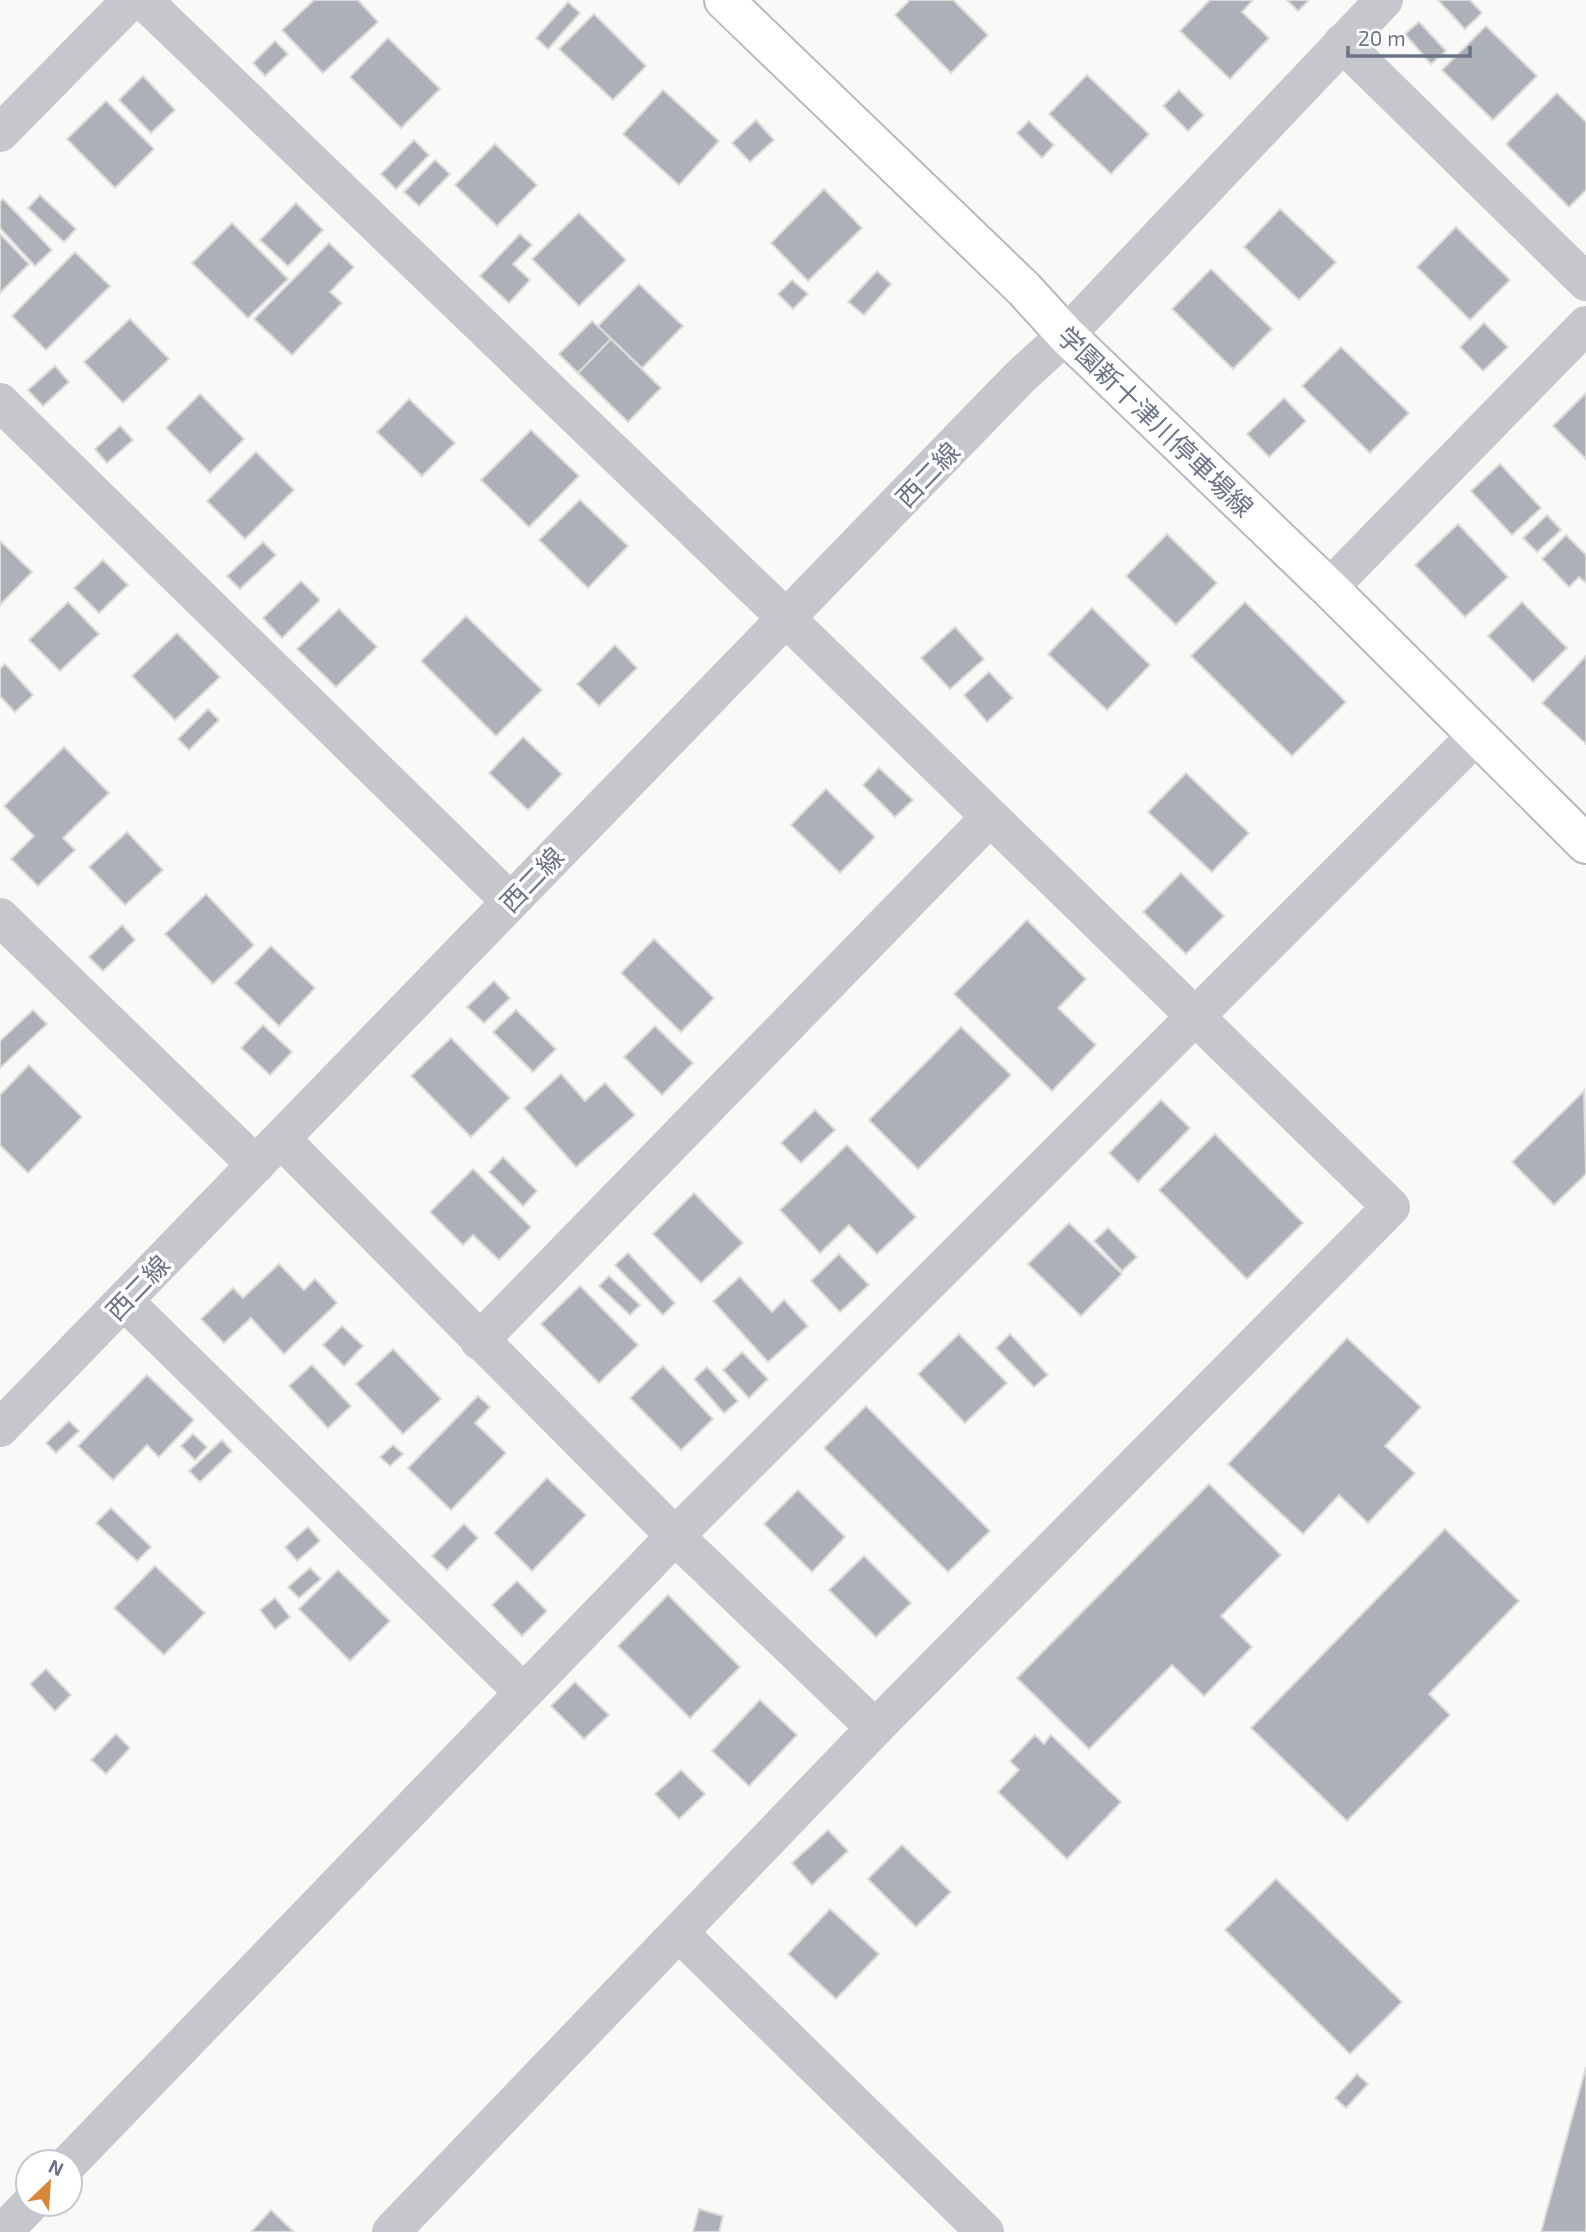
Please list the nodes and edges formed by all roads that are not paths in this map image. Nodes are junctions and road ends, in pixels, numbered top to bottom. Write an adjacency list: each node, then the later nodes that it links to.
1 (131, 0): 6 (street)
2 (144, 0): 12 (street)
3 (724, 0): 9 (main road, 学園新十津川停車場線)
4 (1384, 0): 5 (street, 西二線)
5 (1342, 43): 7 (street); 9 (street, 西二線)
6 (0, 133)
7 (1586, 282)
8 (1586, 325): 11 (street)
9 (1066, 335): 11 (main road, 学園新十津川停車場線); 12 (street, 西二線)
10 (0, 402): 16 (street)
11 (1329, 588): 13 (main road, 学園新十津川停車場線)
12 (787, 618): 14 (street); 16 (street, 西二線)
13 (1475, 737): 15 (main road, 学園新十津川停車場線); 18 (street)
14 (990, 817): 18 (street); 21 (street)
15 (1586, 844)
16 (510, 901): 19 (street, 西二線)
17 (0, 917): 19 (street)
18 (1195, 1015): 23 (street); 25 (street)
19 (269, 1152): 20 (street, 西二線); 21 (street)
20 (124, 1301): 22 (street, 西二線); 24 (street)
21 (479, 1341): 23 (street)
22 (0, 1428)
23 (675, 1536): 24 (street); 25 (street)
24 (523, 1692): 27 (street)
25 (875, 1728): 26 (street)
26 (679, 1933): 30 (street); 31 (street)
27 (83, 2148)
28 (16, 2218): 29 (street)
29 (3, 2232)
30 (391, 2232)
31 (985, 2232)

